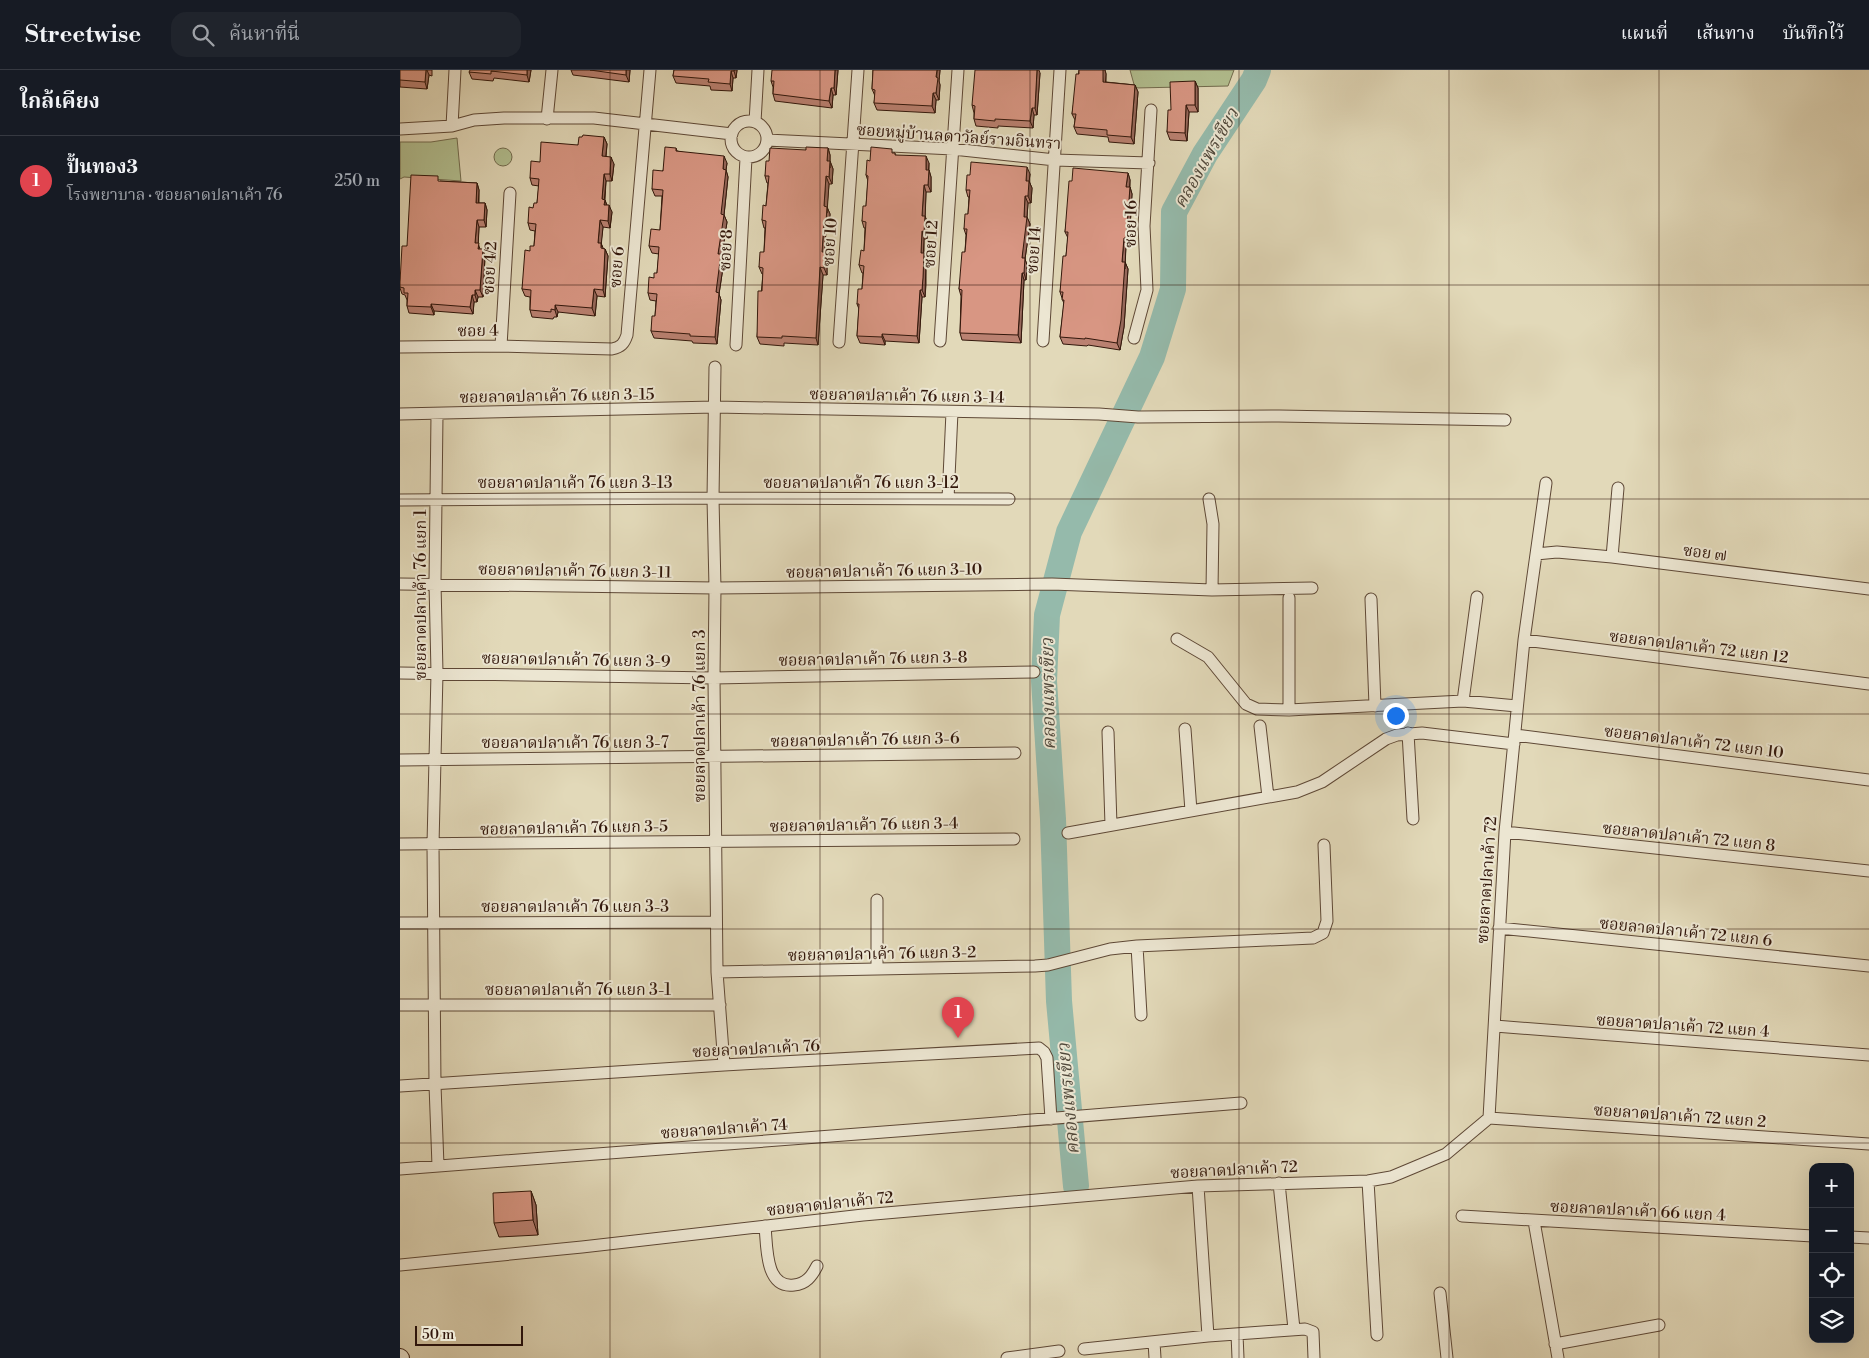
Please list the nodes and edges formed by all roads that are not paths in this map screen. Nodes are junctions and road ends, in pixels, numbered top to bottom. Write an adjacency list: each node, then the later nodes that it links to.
1 (455, 70): 12 (street)
2 (552, 70): 9 (street)
3 (650, 70): 11 (street)
4 (758, 70): 10 (street)
5 (858, 70): 16 (street, ซอย 10)
6 (958, 70): 17 (street, ซอย 12)
7 (1060, 70): 19 (street, ซอย 14)
8 (1151, 110): 20 (street, ซอย 16)
9 (547, 119): 11 (street); 12 (street)
10 (755, 122): 14 (street); 15 (street)
11 (644, 124): 14 (street); 29 (street, ซอย 6)
12 (452, 126): 13 (street)
13 (400, 129)
14 (732, 134): 18 (street)
15 (767, 140): 16 (street, ซอยหมู่บ้านลดาวัลย์รามอินทรา); 18 (street)
16 (853, 144): 17 (street, ซอยหมู่บ้านลดาวัลย์รามอินทรา); 25 (street, ซอย 10)
17 (953, 149): 19 (street, ซอยหมู่บ้านลดาวัลย์รามอินทรา); 23 (street, ซอย 12)
18 (746, 158): 26 (street, ซอย 8)
19 (1055, 160): 20 (street, ซอยหมู่บ้านลดาวัลย์รามอินทรา); 24 (street, ซอย 14)
20 (1149, 163): 22 (street, ซอย 16)
21 (510, 193): 27 (street, ซอย 4/2)
22 (1134, 338)
23 (940, 341)
24 (1043, 341)
25 (839, 342)
26 (736, 344)
27 (501, 346): 28 (street, ซอย 4); 29 (street, ซอย 4)
28 (400, 347)
29 (557, 347)
30 (715, 367): 31 (street, ซอยลาดปลาเค้า 76 แยก 3)
31 (715, 408): 32 (street, ซอยลาดปลาเค้า 76 แยก 3-14); 34 (street, ซอยลาดปลาเค้า 76 แยก 3-15); 38 (street, ซอยลาดปลาเค้า 76 แยก 3)
32 (952, 412): 35 (street, ซอยลาดปลาเค้า 76 แยก 3-14); 39 (street)
33 (400, 414): 34 (street, ซอยลาดปลาเค้า 76 แยก 3-15)
34 (437, 415): 41 (street, ซอยลาดปลาเค้า 76 แยก 1)
35 (1505, 420)
36 (1546, 483): 44 (street, ซอยลาดปลาเค้า 72)
37 (1618, 488): 45 (street)
38 (713, 498): 39 (street, ซอยลาดปลาเค้า 76 แยก 3-12); 41 (street, ซอยลาดปลาเค้า 76 แยก 3-13); 48 (street, ซอยลาดปลาเค้า 76 แยก 3)
39 (948, 498): 42 (street, ซอยลาดปลาเค้า 76 แยก 3-12)
40 (1208, 498): 51 (street)
41 (436, 499): 43 (street, ซอยลาดปลาเค้า 76 แยก 3-13); 46 (street, ซอยลาดปลาเค้า 76 แยก 1)
42 (1010, 499)
43 (400, 500)
44 (1536, 554): 45 (street, ซอย ๗); 56 (street, ซอยลาดปลาเค้า 72)
45 (1612, 557): 50 (street, ซอย ๗)
46 (434, 583): 47 (street, ซอยลาดปลาเค้า 76 แยก 3-11); 48 (street, ซอยลาดปลาเค้า 76 แยก 3-11); 59 (street, ซอยลาดปลาเค้า 76 แยก 1)
47 (400, 584)
48 (715, 588): 51 (street, ซอยลาดปลาเค้า 76 แยก 3-10); 60 (street, ซอยลาดปลาเค้า 76 แยก 3)
49 (1312, 588): 51 (street, ซอยลาดปลาเค้า 76 แยก 3-10)
50 (1869, 589)
51 (1212, 590)
52 (1477, 596): 62 (street)
53 (1289, 598): 65 (street)
54 (1371, 598): 63 (street)
55 (1177, 639): 65 (street)
56 (1524, 640): 61 (street, ซอยลาดปลาเค้า 72 แยก 12); 64 (street, ซอยลาดปลาเค้า 72)
57 (400, 672): 59 (street, ซอยลาดปลาเค้า 76 แยก 3-9)
58 (1034, 672): 60 (street, ซอยลาดปลาเค้า 76 แยก 3-8)
59 (437, 673): 60 (street, ซอยลาดปลาเค้า 76 แยก 3-9); 73 (street, ซอยลาดปลาเค้า 76 แยก 1)
60 (714, 678): 72 (street, ซอยลาดปลาเค้า 76 แยก 3)
61 (1869, 684)
62 (1463, 701): 63 (street); 64 (street)
63 (1375, 706): 65 (street)
64 (1517, 706): 70 (street, ซอยลาดปลาเค้า 72)
65 (1289, 710)
66 (1260, 726): 76 (street)
67 (1185, 729): 77 (street)
68 (1108, 732): 79 (street)
69 (1408, 733): 70 (street, ซอยลาดปลาเค้า 72 แยก 10); 76 (street, ซอยลาดปลาเค้า 72 แยก 10); 78 (street)
70 (1514, 740): 75 (street, ซอยลาดปลาเค้า 72 แยก 10); 80 (street, ซอยลาดปลาเค้า 72)
71 (1016, 752): 72 (street, ซอยลาดปลาเค้า 76 แยก 3-6)
72 (715, 757): 73 (street, ซอยลาดปลาเค้า 76 แยก 3-7); 83 (street, ซอยลาดปลาเค้า 76 แยก 3)
73 (434, 759): 74 (street, ซอยลาดปลาเค้า 76 แยก 3-7); 85 (street, ซอยลาดปลาเค้า 76 แยก 1)
74 (400, 760)
75 (1869, 780)
76 (1268, 797): 77 (street, ซอยลาดปลาเค้า 72 แยก 10)
77 (1191, 811): 79 (street, ซอยลาดปลาเค้า 72 แยก 10)
78 (1413, 819)
79 (1111, 825): 81 (street, ซอยลาดปลาเค้า 72 แยก 10)
80 (1505, 832): 87 (street, ซอยลาดปลาเค้า 72 แยก 8); 92 (street, ซอยลาดปลาเค้า 72)
81 (1068, 833)
82 (1014, 839): 83 (street, ซอยลาดปลาเค้า 76 แยก 3-4)
83 (715, 842): 85 (street, ซอยลาดปลาเค้า 76 แยก 3-5); 89 (street, ซอยลาดปลาเค้า 76 แยก 3)
84 (400, 844): 85 (street, ซอยลาดปลาเค้า 76 แยก 3-5)
85 (433, 845): 91 (street, ซอยลาดปลาเค้า 76 แยก 1)
86 (1324, 845): 93 (street, ซอยลาดปลาเค้า 76 แยก 3-2)
87 (1869, 872)
88 (877, 900): 95 (street)
89 (716, 922): 91 (street, ซอยลาดปลาเค้า 76 แยก 3-3); 96 (street, ซอยลาดปลาเค้า 76 แยก 3)
90 (400, 923): 91 (street, ซอยลาดปลาเค้า 76 แยก 3-3)
91 (434, 923): 98 (street, ซอยลาดปลาเค้า 76 แยก 1)
92 (1499, 928): 94 (street, ซอยลาดปลาเค้า 72 แยก 6); 101 (street, ซอยลาดปลาเค้า 72)
93 (1137, 946): 95 (street, ซอยลาดปลาเค้า 76 แยก 3-2); 100 (street)
94 (1869, 966)
95 (877, 969): 96 (street, ซอยลาดปลาเค้า 76 แยก 3-2)
96 (717, 972): 99 (street, ซอยลาดปลาเค้า 76 แยก 3)
97 (400, 1005): 98 (street, ซอยลาดปลาเค้า 76 แยก 3-1)
98 (435, 1005): 99 (street, ซอยลาดปลาเค้า 76 แยก 3-1); 104 (street, ซอยลาดปลาเค้า 76 แยก 1)
99 (720, 1006): 103 (street, ซอยลาดปลาเค้า 76 แยก 3)
100 (1142, 1015)
101 (1495, 1026): 102 (street, ซอยลาดปลาเค้า 72 แยก 4); 107 (street, ซอยลาดปลาเค้า 72)
102 (1869, 1056)
103 (724, 1065): 104 (street, ซอยลาดปลาเค้า 76); 108 (street, ซอยลาดปลาเค้า 76)
104 (435, 1085): 105 (street, ซอยลาดปลาเค้า 76); 110 (street, ซอยลาดปลาเค้า 76 แยก 1)
105 (400, 1086)
106 (1241, 1103): 108 (street, ซอยลาดปลาเค้า 74)
107 (1489, 1118): 109 (street, ซอยลาดปลาเค้า 72 แยก 2); 112 (street, ซอยลาดปลาเค้า 72)
108 (1051, 1119): 110 (street, ซอยลาดปลาเค้า 74)
109 (1869, 1144)
110 (438, 1166): 111 (street, ซอยลาดปลาเค้า 74)
111 (400, 1169)
112 (1368, 1181): 113 (street, ซอยลาดปลาเค้า 72); 128 (street)
113 (1279, 1183): 114 (street, ซอยลาดปลาเค้า 72); 125 (street)
114 (1198, 1186): 117 (street, ซอยลาดปลาเค้า 72); 127 (street)
115 (1462, 1216): 116 (street, ซอยลาดปลาเค้า 66 แยก 4)
116 (1534, 1222): 118 (street, ซอยลาดปลาเค้า 66 แยก 4); 130 (street)
117 (765, 1226): 121 (street, ซอยลาดปลาเค้า 72); 122 (street)
118 (1809, 1236)
119 (1854, 1237): 120 (street)
120 (1869, 1238)
121 (400, 1265)
122 (817, 1266)
123 (1440, 1293): 137 (street)
124 (1659, 1325): 130 (street)
125 (1294, 1329): 126 (street); 136 (street)
126 (1237, 1334): 127 (street); 135 (street)
127 (1208, 1336): 129 (street)
128 (1377, 1336)
129 (1154, 1342): 131 (street); 134 (street)
130 (1555, 1344): 138 (street)
131 (1084, 1349)
132 (1059, 1351): 133 (street)
133 (1007, 1358)
134 (1155, 1358)
135 (1238, 1358)
136 (1314, 1358)
137 (1447, 1358)
138 (1558, 1358)

